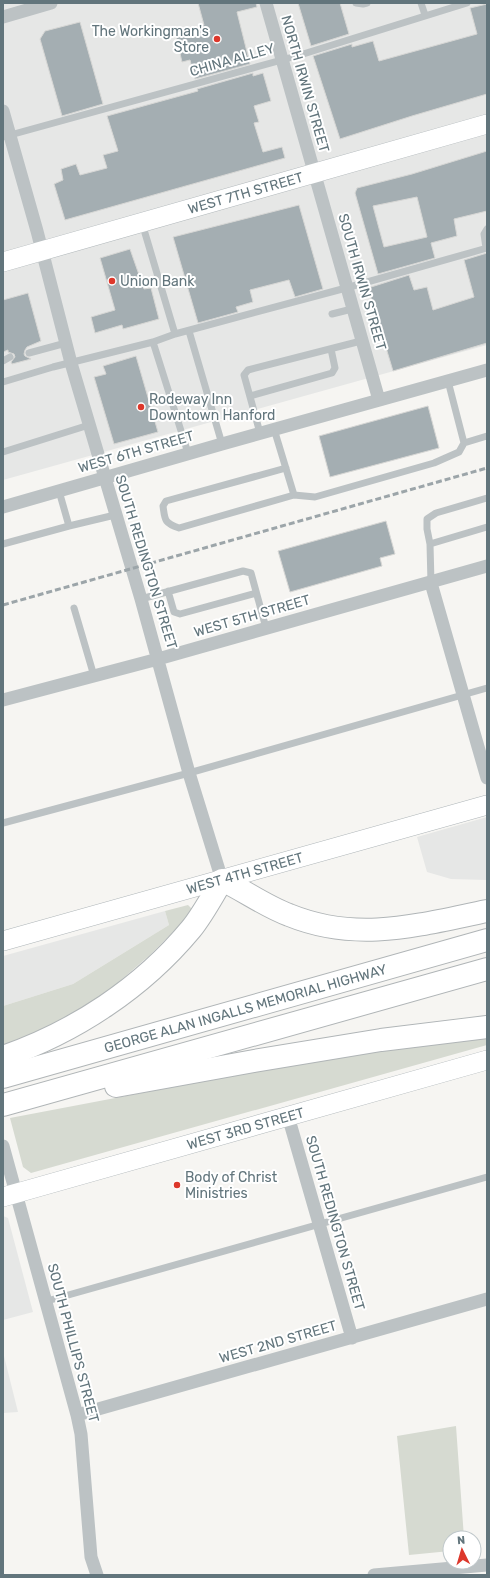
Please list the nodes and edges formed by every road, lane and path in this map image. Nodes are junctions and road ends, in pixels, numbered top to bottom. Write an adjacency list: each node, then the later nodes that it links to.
1 (51, 3): 8 (street)
2 (266, 3): 9 (street, NORTH IRWIN STREET)
3 (356, 3): 4 (lane)
4 (367, 3)
5 (421, 3): 7 (lane)
6 (467, 3): 7 (lane, CHINA ALLEY)
7 (425, 15): 9 (lane, CHINA ALLEY)
8 (3, 17)
9 (282, 60): 12 (lane, CHINA ALLEY); 13 (street, NORTH IRWIN STREET)
10 (3, 111): 12 (street, SOUTH REDINGTON STREET)
11 (487, 124): 13 (main road, WEST 7TH STREET)
12 (6, 136): 17 (street, SOUTH REDINGTON STREET)
13 (314, 173): 14 (main road, WEST 7TH STREET); 19 (street, SOUTH IRWIN STREET)
14 (142, 223): 17 (main road, WEST 7TH STREET); 23 (lane)
15 (487, 229): 16 (lane)
16 (487, 248): 19 (lane)
17 (42, 252): 18 (main road, WEST 7TH STREET); 26 (street, SOUTH REDINGTON STREET)
18 (3, 262)
19 (346, 288): 20 (street, SOUTH IRWIN STREET); 22 (lane)
20 (352, 308): 21 (lane); 24 (street, SOUTH IRWIN STREET)
21 (332, 314)
22 (189, 331): 23 (lane); 40 (lane)
23 (175, 334): 25 (lane)
24 (361, 341): 27 (lane); 34 (street, SOUTH IRWIN STREET)
25 (153, 342): 29 (lane); 42 (lane)
26 (66, 344): 28 (lane); 29 (street, SOUTH REDINGTON STREET)
27 (331, 349): 33 (lane); 33 (lane)
28 (29, 353)
29 (71, 363): 32 (lane); 35 (street, SOUTH REDINGTON STREET)
30 (487, 370): 31 (street, WEST 6TH STREET)
31 (448, 381): 34 (street, WEST 6TH STREET); 39 (lane)
32 (3, 382)
33 (250, 396): 37 (lane)
34 (379, 400): 36 (street, WEST 6TH STREET)
35 (89, 425): 41 (lane); 44 (street, SOUTH REDINGTON STREET)
36 (274, 429): 37 (street, WEST 6TH STREET); 43 (lane)
37 (260, 433): 40 (street, WEST 6TH STREET)
38 (487, 436): 39 (lane)
39 (464, 443): 46 (lane)
40 (222, 444): 42 (street, WEST 6TH STREET)
41 (3, 452)
42 (188, 454): 44 (street, WEST 6TH STREET)
43 (286, 468): 46 (lane); 46 (lane)
44 (104, 478): 45 (street, WEST 6TH STREET); 49 (street, SOUTH REDINGTON STREET)
45 (59, 491): 48 (street, WEST 6TH STREET); 50 (lane)
46 (294, 495)
47 (487, 498): 53 (lane)
48 (3, 507)
49 (115, 515): 50 (lane); 58 (street, SOUTH REDINGTON STREET)
50 (69, 526): 52 (lane)
51 (487, 527): 53 (lane)
52 (3, 544)
53 (430, 544): 55 (lane)
54 (487, 566): 55 (street, WEST 5TH STREET)
55 (431, 583): 60 (street, WEST 5TH STREET); 64 (street)
56 (168, 592): 57 (lane); 57 (lane); 58 (lane)
57 (256, 593): 60 (lane)
58 (141, 598): 61 (street, SOUTH REDINGTON STREET)
59 (74, 608): 62 (lane)
60 (266, 628): 61 (street, WEST 5TH STREET)
61 (158, 659): 62 (street, WEST 5TH STREET); 66 (street, SOUTH REDINGTON STREET)
62 (94, 676): 65 (street, WEST 5TH STREET)
63 (487, 688): 64 (lane)
64 (463, 696): 66 (lane); 67 (street)
65 (3, 700)
66 (189, 773): 69 (lane); 70 (street, SOUTH REDINGTON STREET)
67 (487, 778)
68 (487, 805): 70 (main road, WEST 4TH STREET)
69 (3, 823)
70 (222, 880): 71 (highway); 73 (main road, WEST 4TH STREET); 77 (highway)
71 (487, 911)
72 (487, 940): 77 (highway, GEORGE ALAN INGALLS MEMORIAL HIGHWAY)
73 (3, 941)
74 (487, 969): 78 (highway, GEORGE ALAN INGALLS MEMORIAL HIGHWAY)
75 (487, 1027): 78 (highway)
76 (487, 1060): 79 (main road, WEST 3RD STREET)
77 (7, 1066)
78 (16, 1101)
79 (288, 1116): 82 (main road, WEST 3RD STREET); 83 (street, SOUTH REDINGTON STREET)
80 (3, 1146): 82 (street, SOUTH PHILLIPS STREET)
81 (487, 1177): 83 (lane)
82 (10, 1195): 85 (street, SOUTH PHILLIPS STREET)
83 (319, 1225): 85 (lane); 86 (street, SOUTH REDINGTON STREET)
84 (487, 1300): 86 (street, WEST 2ND STREET)
85 (47, 1302): 87 (street, SOUTH PHILLIPS STREET)
86 (352, 1338): 87 (street, WEST 2ND STREET)
87 (77, 1415): 89 (street, SOUTH PHILLIPS STREET)
88 (487, 1565): 90 (street)
89 (96, 1575)
90 (374, 1575)

